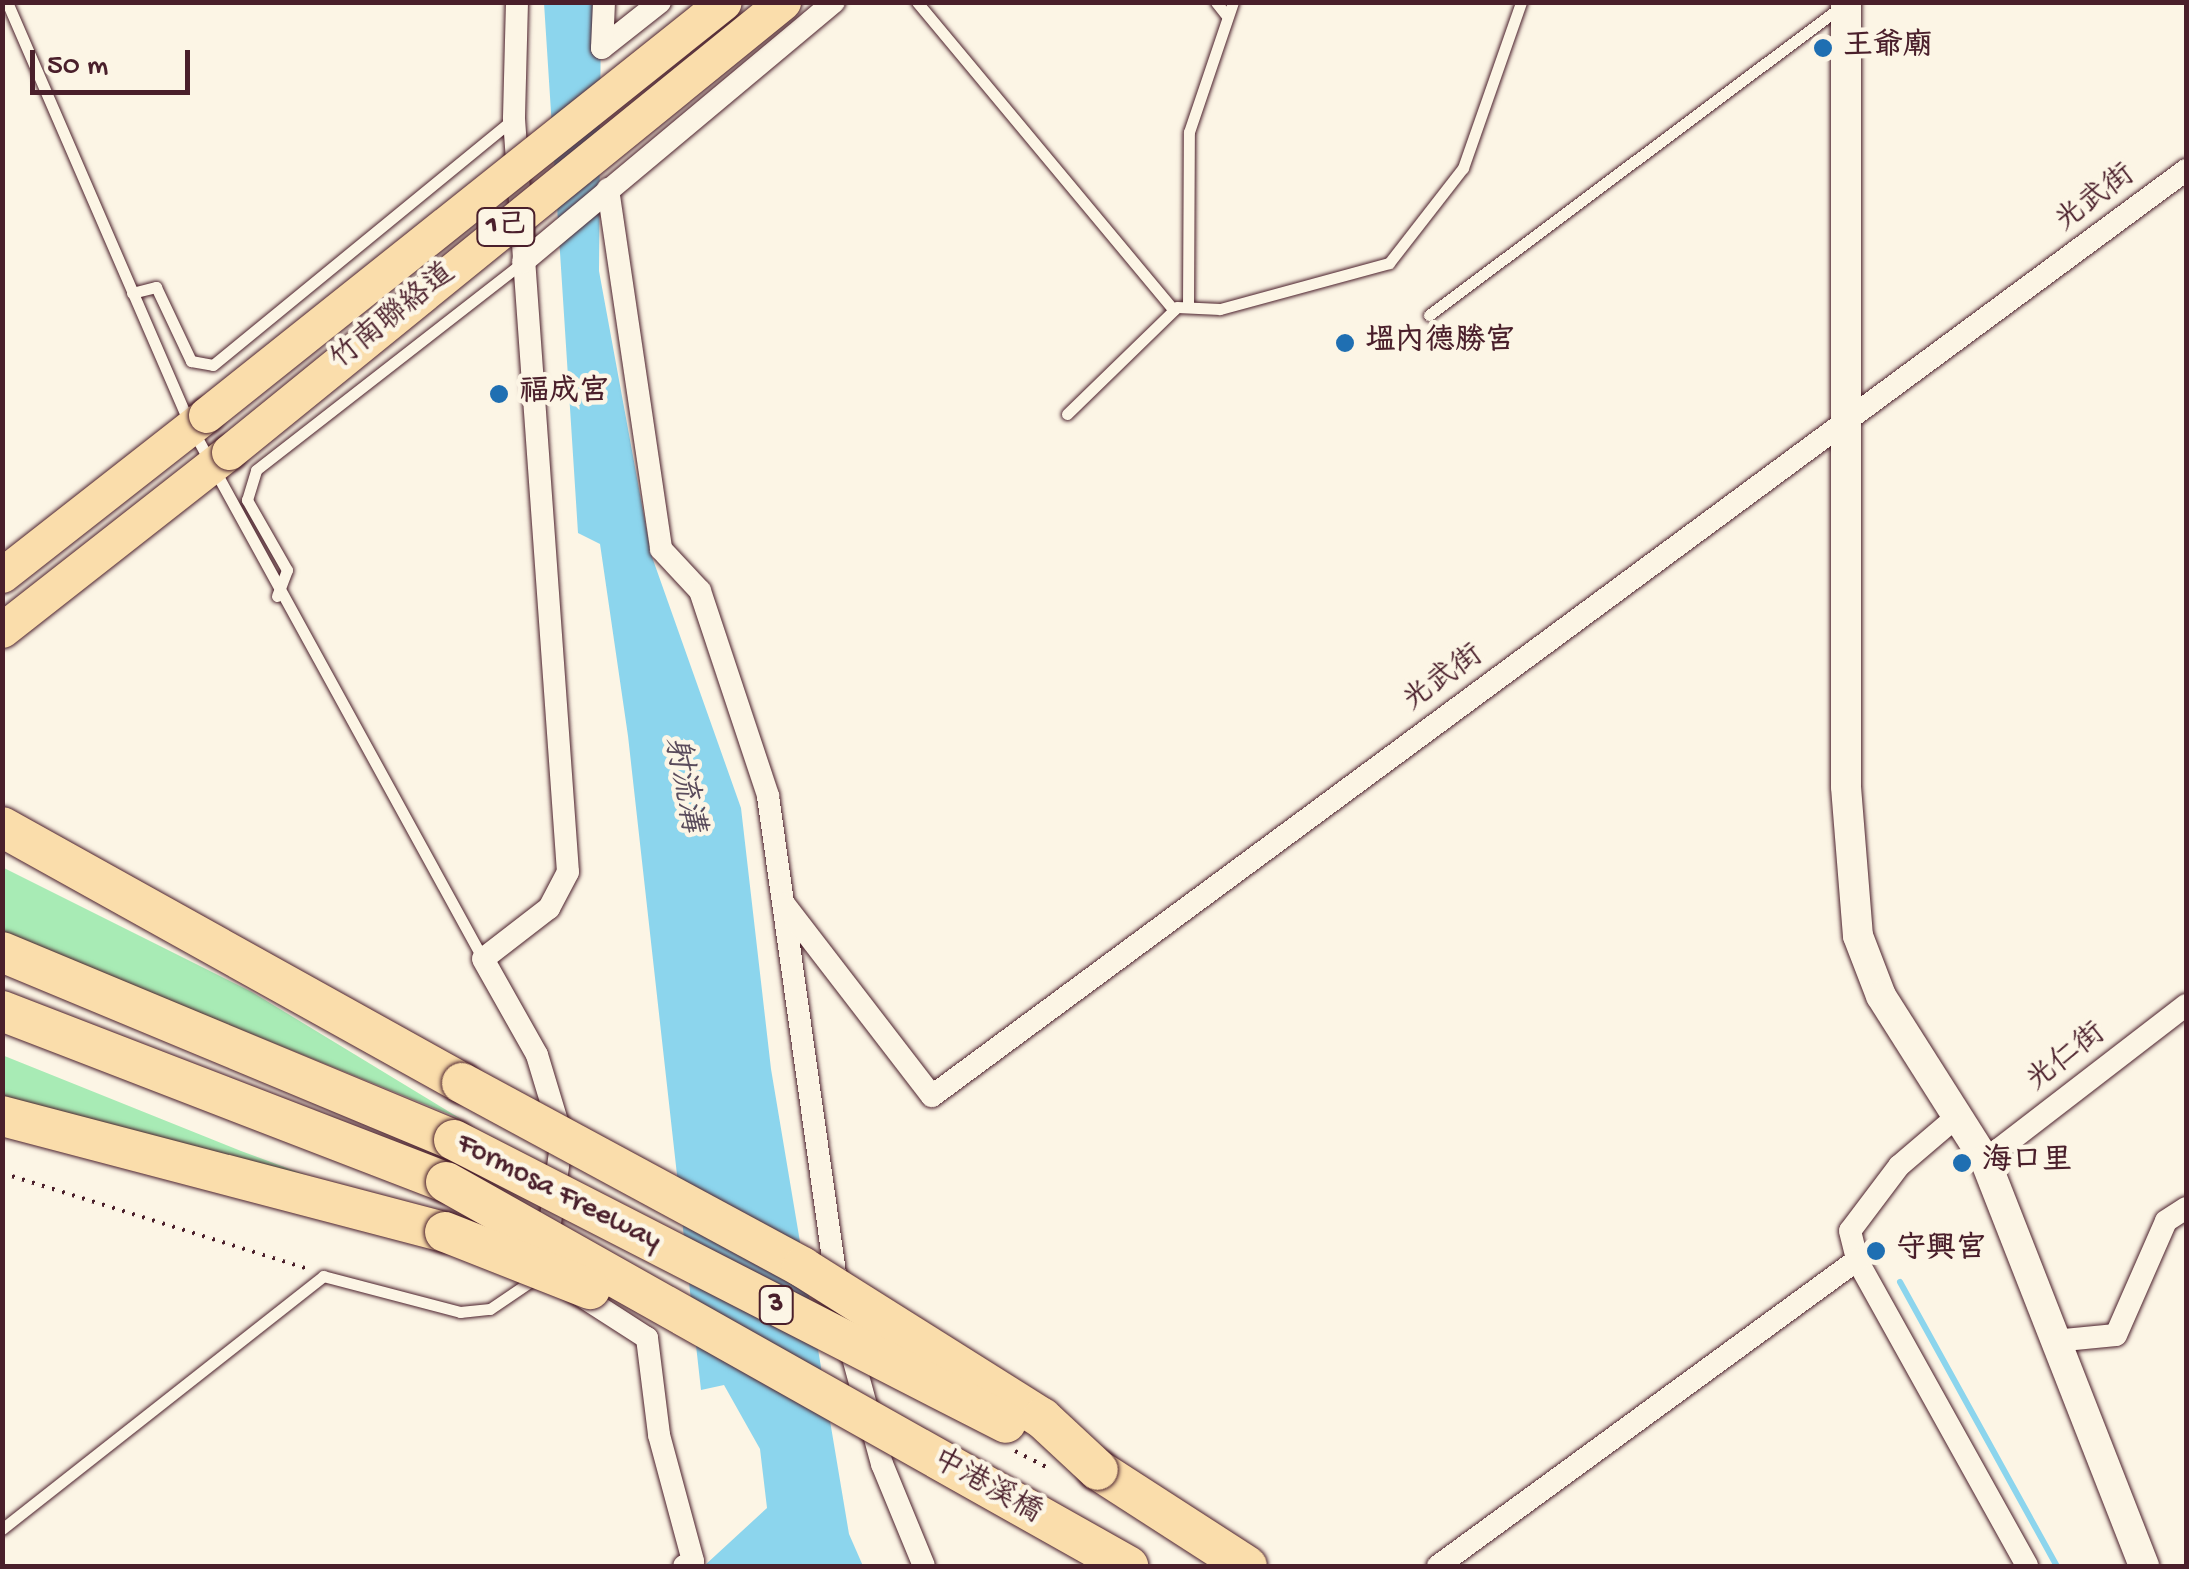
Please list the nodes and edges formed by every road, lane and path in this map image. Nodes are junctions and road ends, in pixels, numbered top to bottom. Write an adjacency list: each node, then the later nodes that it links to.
1 (7, 2): 18 (lane)
2 (518, 2): 14 (street)
3 (604, 2): 4 (street)
4 (660, 2)
5 (724, 2): 23 (main road, 竹南聯絡道 / 1己, bridge)
6 (783, 2): 25 (main road, 竹南聯絡道 / 1己, bridge)
7 (834, 2): 16 (street)
8 (917, 2): 20 (lane)
9 (1216, 2): 13 (lane)
10 (1233, 2): 13 (lane)
11 (1520, 2): 19 (lane)
12 (1846, 3): 21 (lane); 24 (street)
13 (1227, 16): 19 (lane)
14 (514, 119): 17 (street); 18 (lane)
15 (2186, 170): 24 (street, 光武街)
16 (608, 189): 17 (street); 32 (street)
17 (523, 262): 27 (lane); 34 (street)
18 (132, 293): 23 (lane)
19 (1188, 305): 20 (lane)
20 (1174, 310): 22 (lane)
21 (1428, 315)
22 (1067, 414)
23 (199, 421): 25 (lane); 26 (main road, 竹南聯絡道 / 1己)
24 (1849, 421): 32 (street, 光武街); 38 (street)
25 (220, 459): 27 (lane); 28 (main road, 竹南聯絡道 / 1己)
26 (2, 575)
27 (276, 596): 34 (lane)
28 (2, 630)
29 (2, 816): 31 (highway)
30 (2, 827): 31 (highway)
31 (51, 847): 48 (highway, bridge)
32 (784, 904): 51 (street)
33 (2, 952): 48 (highway, Formosa Freeway / 3, bridge)
34 (483, 959): 43 (street)
35 (2186, 1005): 39 (street, 光仁街)
36 (2, 1011): 46 (highway, Formosa Freeway / 3, bridge)
37 (2, 1116): 46 (highway, bridge)
38 (1954, 1119): 39 (street); 42 (street)
39 (1985, 1160): 45 (street)
40 (2, 1173): 44 (path)
41 (2186, 1208): 45 (street)
42 (1857, 1260): 54 (street); 55 (street)
43 (544, 1271): 44 (lane); 50 (street)
44 (324, 1276): 49 (lane)
45 (2054, 1341): 56 (street)
46 (844, 1410): 52 (highway, 中港溪橋 / 3, bridge)
47 (1011, 1449): 48 (path)
48 (1081, 1473): 53 (highway, 3)
49 (2, 1529)
50 (684, 1566)
51 (924, 1566)
52 (1128, 1566)
53 (1247, 1566)
54 (1438, 1566)
55 (2027, 1566)
56 (2144, 1566)

